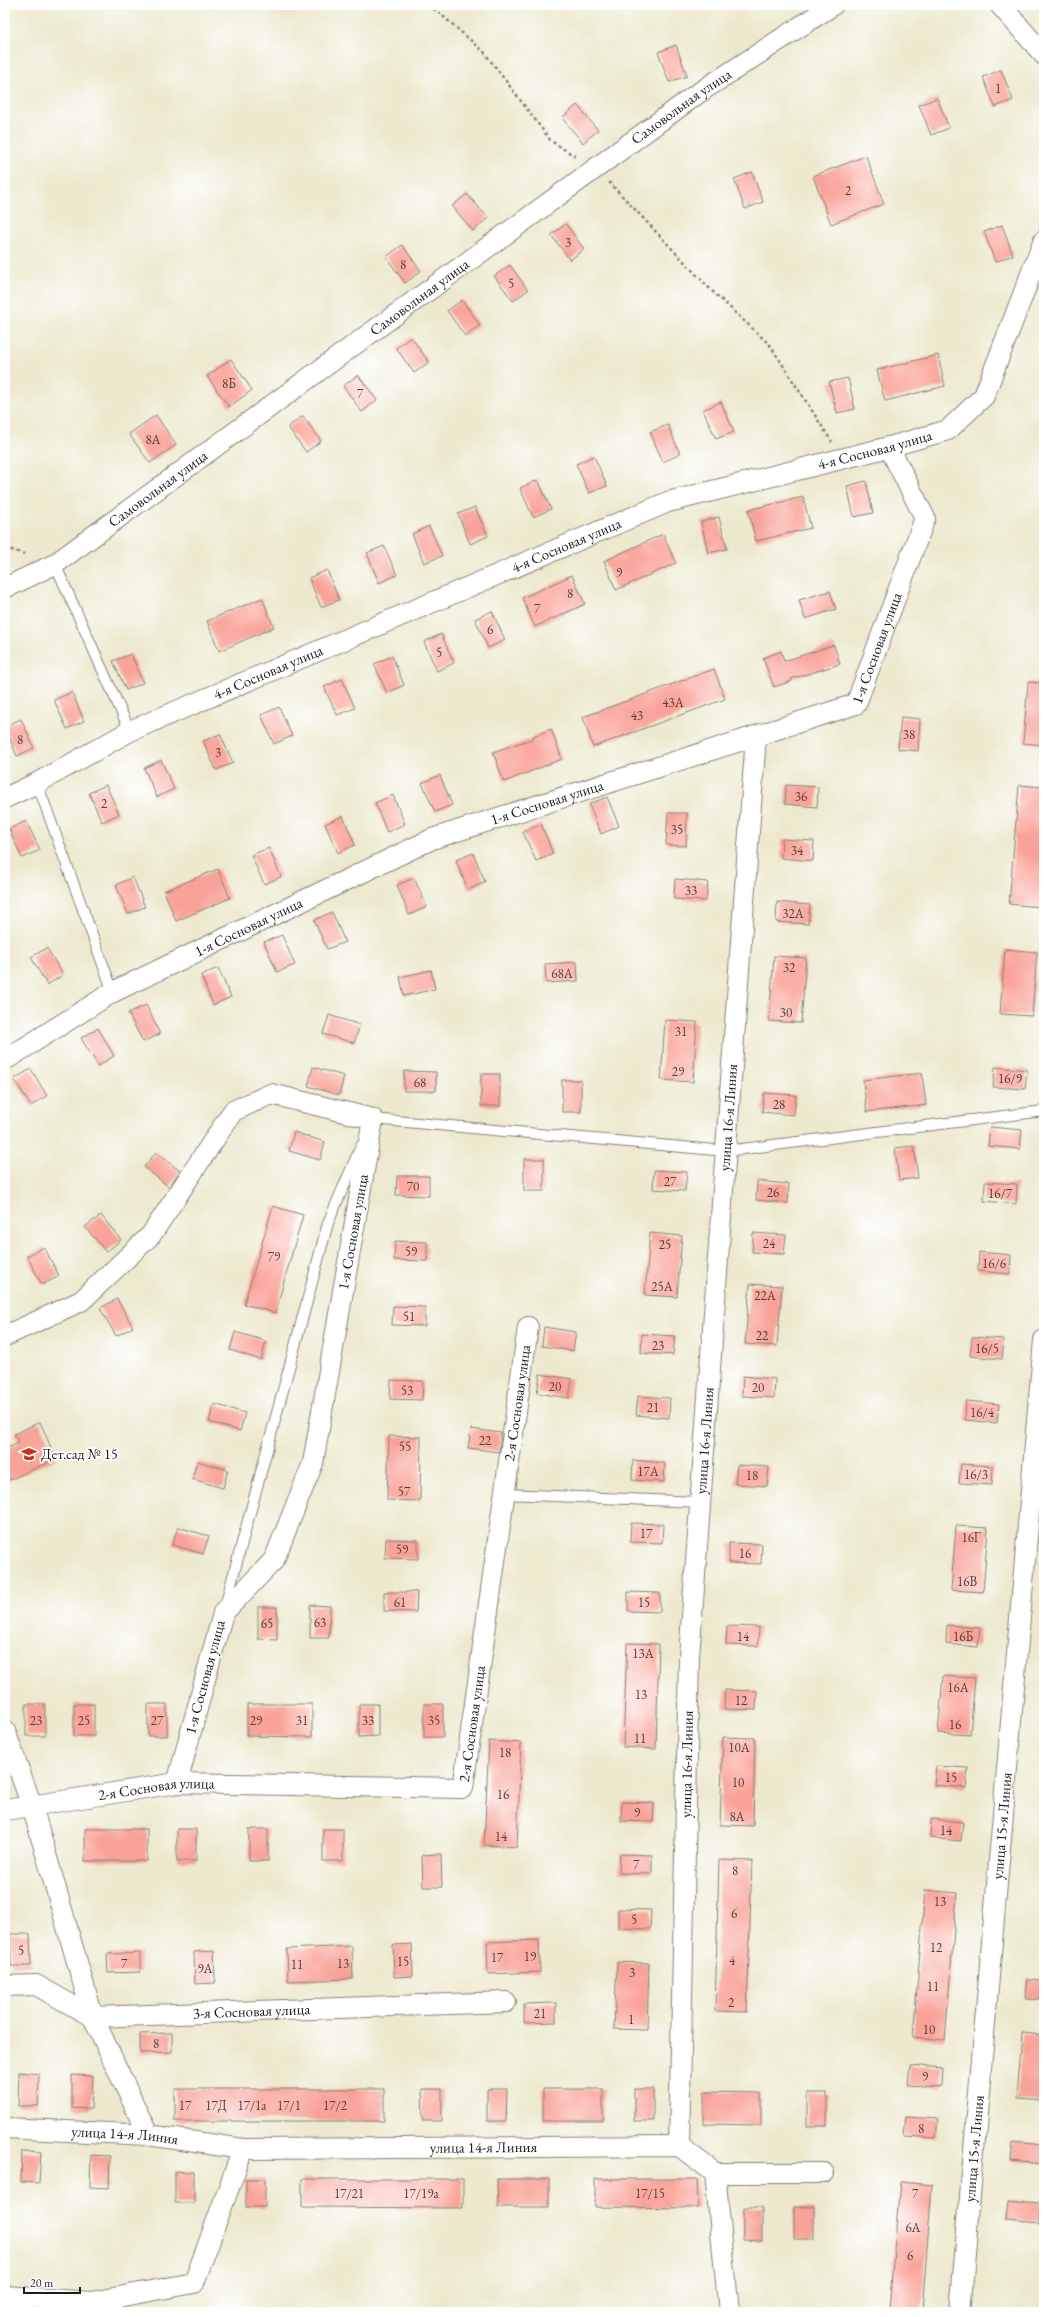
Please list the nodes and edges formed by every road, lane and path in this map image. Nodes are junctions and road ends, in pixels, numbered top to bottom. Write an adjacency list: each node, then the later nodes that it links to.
1 (422, 5): 5 (path)
2 (833, 5): 5 (street, Самовольная улица)
3 (1000, 5): 4 (street)
4 (1044, 55)
5 (597, 169): 8 (path); 9 (street, Самовольная улица)
6 (1044, 240): 7 (street, 4-я Сосновая улица)
7 (890, 447): 8 (street, 4-я Сосновая улица); 12 (street, 1-я Сосновая улица)
8 (843, 459): 11 (street, 4-я Сосновая улица)
9 (55, 564): 10 (street, Самовольная улица); 11 (lane)
10 (5, 588)
11 (130, 731): 13 (street, 4-я Сосновая улица)
12 (756, 736): 15 (street, 1-я Сосновая улица); 19 (street, улица 16-я Линия)
13 (37, 783): 14 (street, 4-я Сосновая улица); 15 (lane)
14 (5, 798)
15 (113, 992): 16 (street, 1-я Сосновая улица)
16 (5, 1060)
17 (1044, 1111): 19 (lane)
18 (373, 1119): 19 (lane); 21 (street); 25 (lane); 25 (street, 1-я Сосновая улица)
19 (726, 1151): 24 (street, улица 16-я Линия)
20 (528, 1327): 23 (street, 2-я Сосновая улица)
21 (5, 1336)
22 (1044, 1340): 41 (street, улица 15-я Линия)
23 (505, 1494): 24 (lane); 27 (street, 2-я Сосновая улица)
24 (700, 1502): 35 (street, улица 16-я Линия)
25 (222, 1613): 27 (street, 1-я Сосновая улица)
26 (5, 1732): 28 (street)
27 (177, 1784): 28 (street, 2-я Сосновая улица)
28 (32, 1806): 29 (street, 2-я Сосновая улица); 32 (street)
29 (5, 1810)
30 (5, 1986): 32 (street)
31 (506, 2002): 32 (street, 3-я Сосновая улица)
32 (93, 2017): 34 (street)
33 (5, 2128): 34 (street, улица 14-я Линия)
34 (148, 2135): 36 (street, улица 14-я Линия)
35 (680, 2146): 36 (street, улица 14-я Линия); 37 (street)
36 (243, 2149): 39 (street)
37 (715, 2173): 38 (street); 40 (street)
38 (824, 2173)
39 (5, 2296)
40 (729, 2312)
41 (960, 2312)

